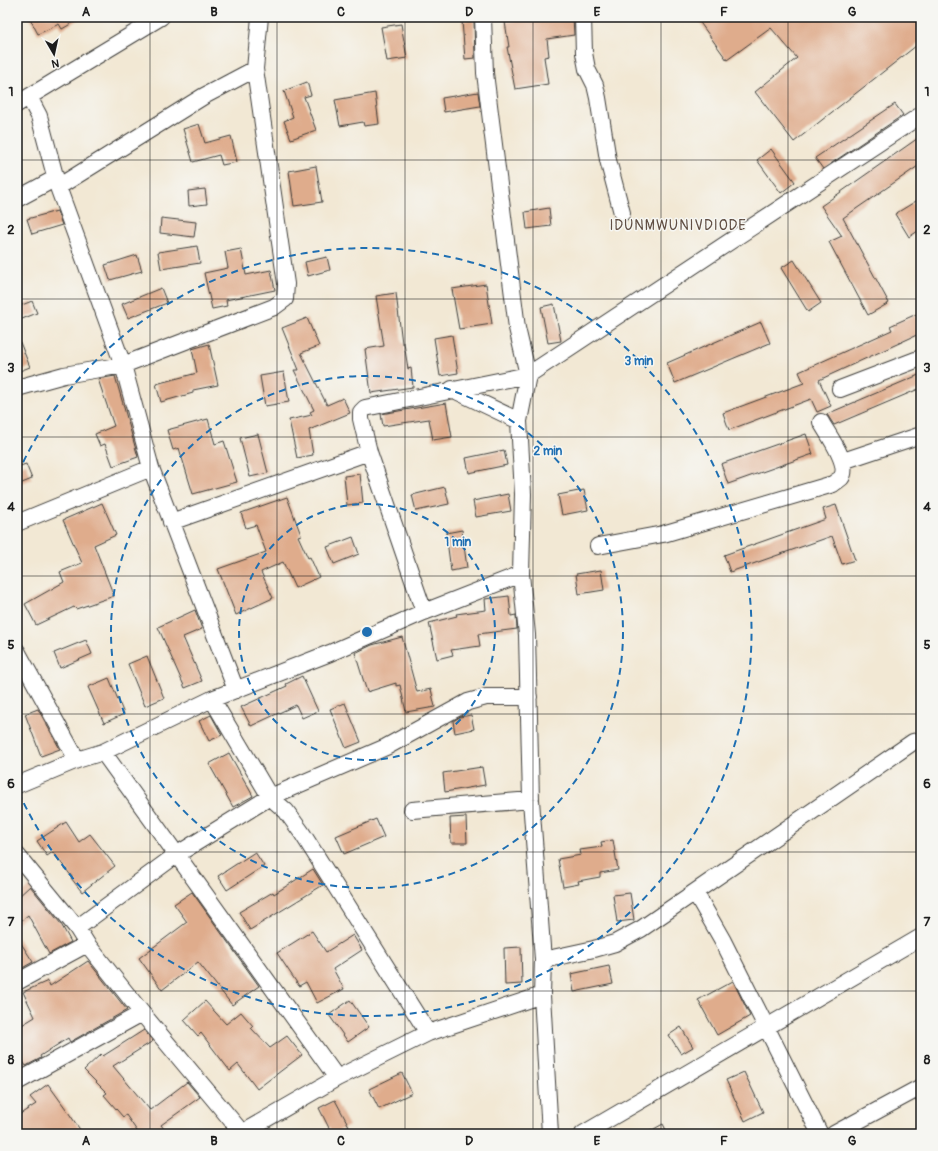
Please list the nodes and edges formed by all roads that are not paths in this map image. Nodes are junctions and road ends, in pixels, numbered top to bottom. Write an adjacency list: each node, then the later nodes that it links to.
1 (161, 17): 6 (street)
2 (260, 17): 5 (street)
3 (483, 17): 13 (street)
4 (583, 17): 10 (street)
5 (255, 69): 8 (street); 12 (street)
6 (23, 101): 8 (street)
7 (921, 115): 13 (street)
8 (57, 182): 9 (street); 12 (street)
9 (17, 199)
10 (622, 213)
11 (921, 358): 16 (street)
12 (123, 365): 14 (street); 22 (street)
13 (528, 375): 15 (street); 17 (street)
14 (17, 388)
15 (452, 389): 17 (street); 20 (street)
16 (840, 389)
17 (519, 421): 26 (street)
18 (821, 422): 21 (street)
19 (921, 435): 21 (street)
20 (369, 452): 23 (street); 27 (street)
21 (843, 461): 25 (street)
22 (151, 468): 23 (street); 24 (street)
23 (171, 522): 29 (street)
24 (17, 523)
25 (598, 546)
26 (521, 574): 27 (street); 30 (street)
27 (424, 612): 29 (street)
28 (17, 651): 34 (street)
29 (236, 690): 31 (street)
30 (528, 697): 36 (street); 37 (street)
31 (212, 699): 33 (street); 36 (street)
32 (921, 740): 41 (street)
33 (104, 752): 34 (street); 40 (street)
34 (77, 760): 35 (street)
35 (17, 785)
36 (270, 797): 40 (street); 50 (street)
37 (531, 800): 38 (street); 45 (street)
38 (412, 810)
39 (17, 855): 42 (street)
40 (176, 855): 42 (street); 51 (street)
41 (695, 892): 45 (street); 49 (street)
42 (77, 928): 44 (street)
43 (921, 937): 49 (street)
44 (87, 944): 46 (street); 48 (street)
45 (543, 960): 47 (street)
46 (17, 982)
47 (542, 995): 50 (street); 55 (street)
48 (142, 1013): 52 (street); 54 (street)
49 (766, 1026): 56 (street); 57 (street)
50 (428, 1033): 51 (street)
51 (336, 1078): 54 (street)
52 (17, 1082)
53 (921, 1088): 58 (street)
54 (242, 1134)
55 (550, 1134)
56 (583, 1134)
57 (820, 1134)
58 (834, 1134)

